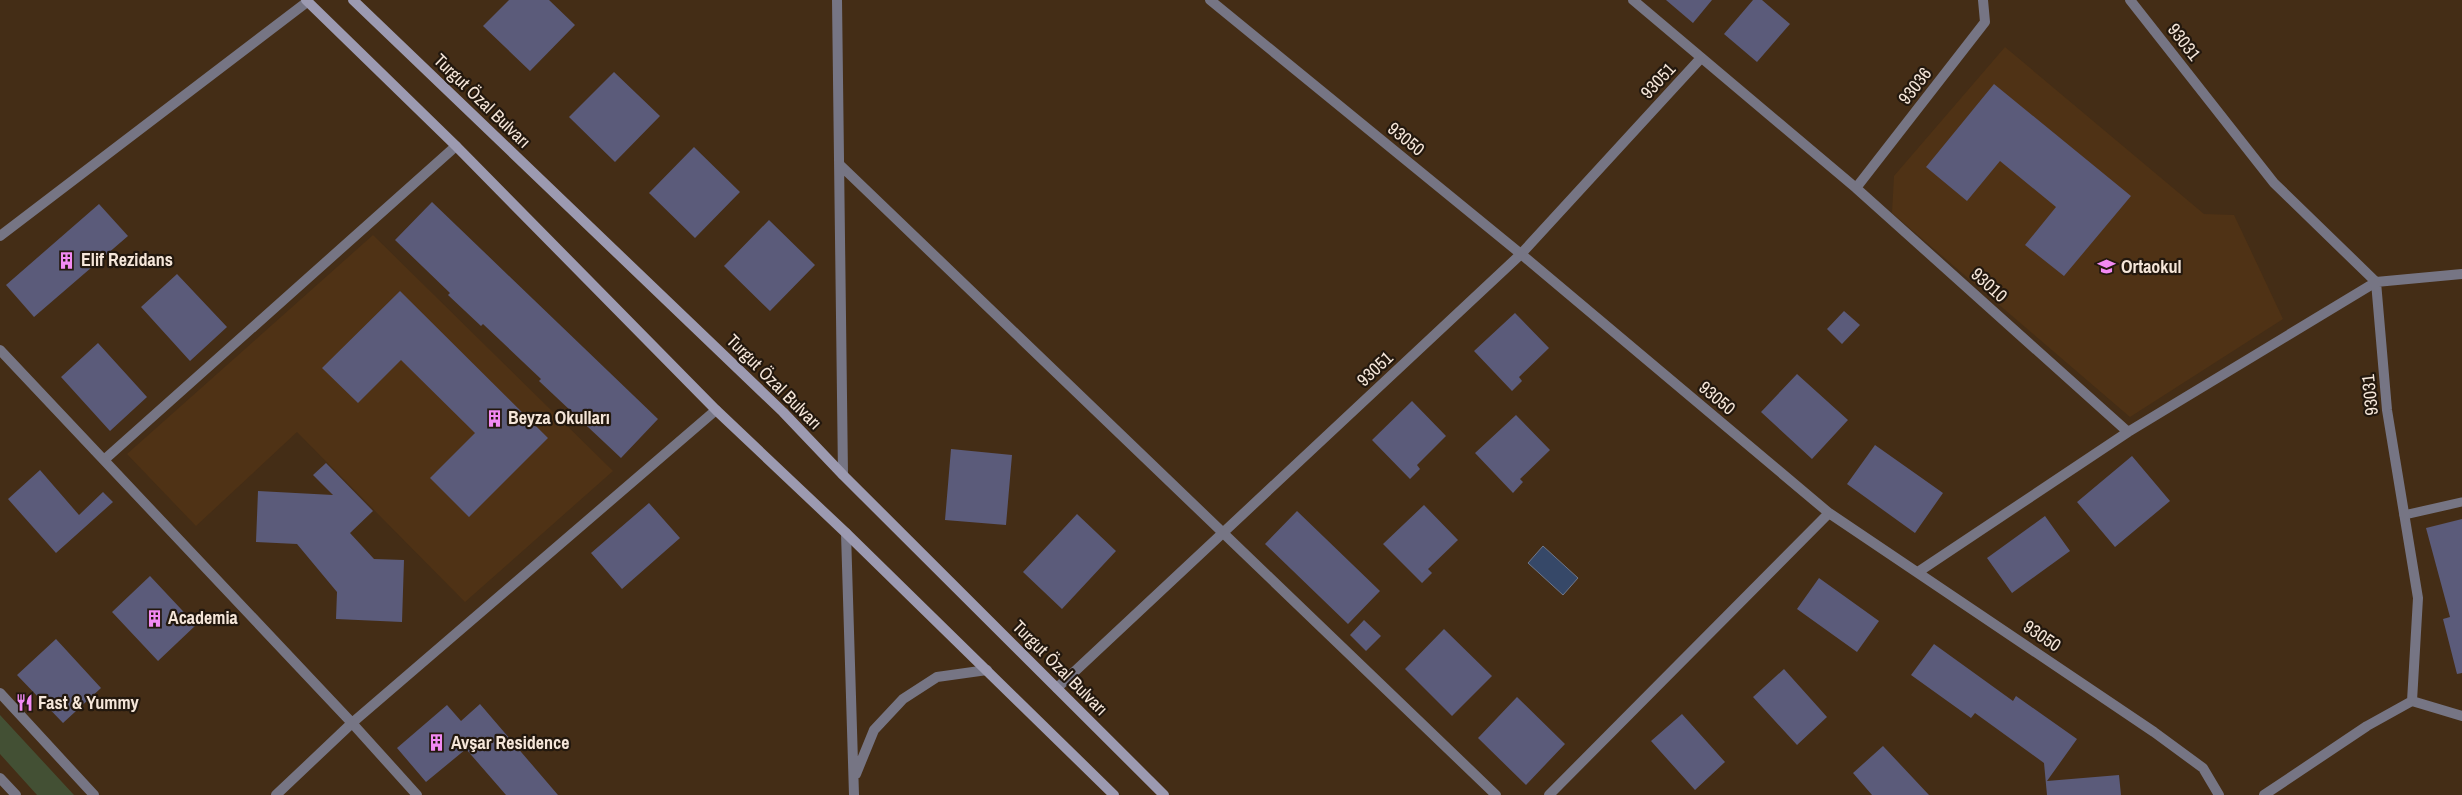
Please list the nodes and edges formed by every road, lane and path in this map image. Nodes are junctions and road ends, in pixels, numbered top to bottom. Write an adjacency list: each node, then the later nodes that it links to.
1 (353, 0): 20 (main road, Turgut Özal Bulvarı)
2 (837, 0): 10 (street)
3 (1210, 0): 13 (street, 93050)
4 (1632, 0): 8 (street, 93010)
5 (1984, 0): 11 (street, 93036)
6 (2130, 0): 15 (street, 93031)
7 (306, 1): 9 (main road); 12 (street)
8 (1701, 58): 11 (street, 93010); 13 (street, 93051)
9 (456, 146): 17 (main road); 19 (street)
10 (839, 164): 20 (street); 25 (street)
11 (1856, 188): 18 (street, 93010)
12 (0, 236)
13 (1521, 254): 22 (street, 93050); 25 (street, 93051)
14 (2462, 274): 15 (street)
15 (2376, 282): 18 (street); 23 (street, 93031)
16 (0, 350): 19 (street)
17 (716, 410): 24 (main road); 32 (street)
18 (2128, 432): 26 (street)
19 (104, 460): 32 (street)
20 (843, 475): 28 (main road, Turgut Özal Bulvarı)
21 (2462, 502): 23 (lane)
22 (1829, 513): 26 (street, 93050); 43 (street)
23 (2404, 515): 30 (street, 93031)
24 (846, 532): 27 (main road); 33 (street)
25 (1224, 533): 28 (street, 93051); 42 (street)
26 (1918, 572): 44 (street, 93050)
27 (987, 670): 33 (street); 40 (main road)
28 (1057, 688): 41 (main road, Turgut Özal Bulvarı)
29 (0, 693): 36 (street)
30 (2412, 701): 31 (street); 45 (street)
31 (2462, 716)
32 (352, 723): 37 (street); 38 (street)
33 (854, 777): 39 (street)
34 (0, 778): 35 (street)
35 (16, 795)
36 (94, 795)
37 (276, 795)
38 (417, 795)
39 (854, 795)
40 (1114, 795)
41 (1164, 795)
42 (1496, 795)
43 (1549, 795)
44 (2220, 795)
45 (2264, 795)

